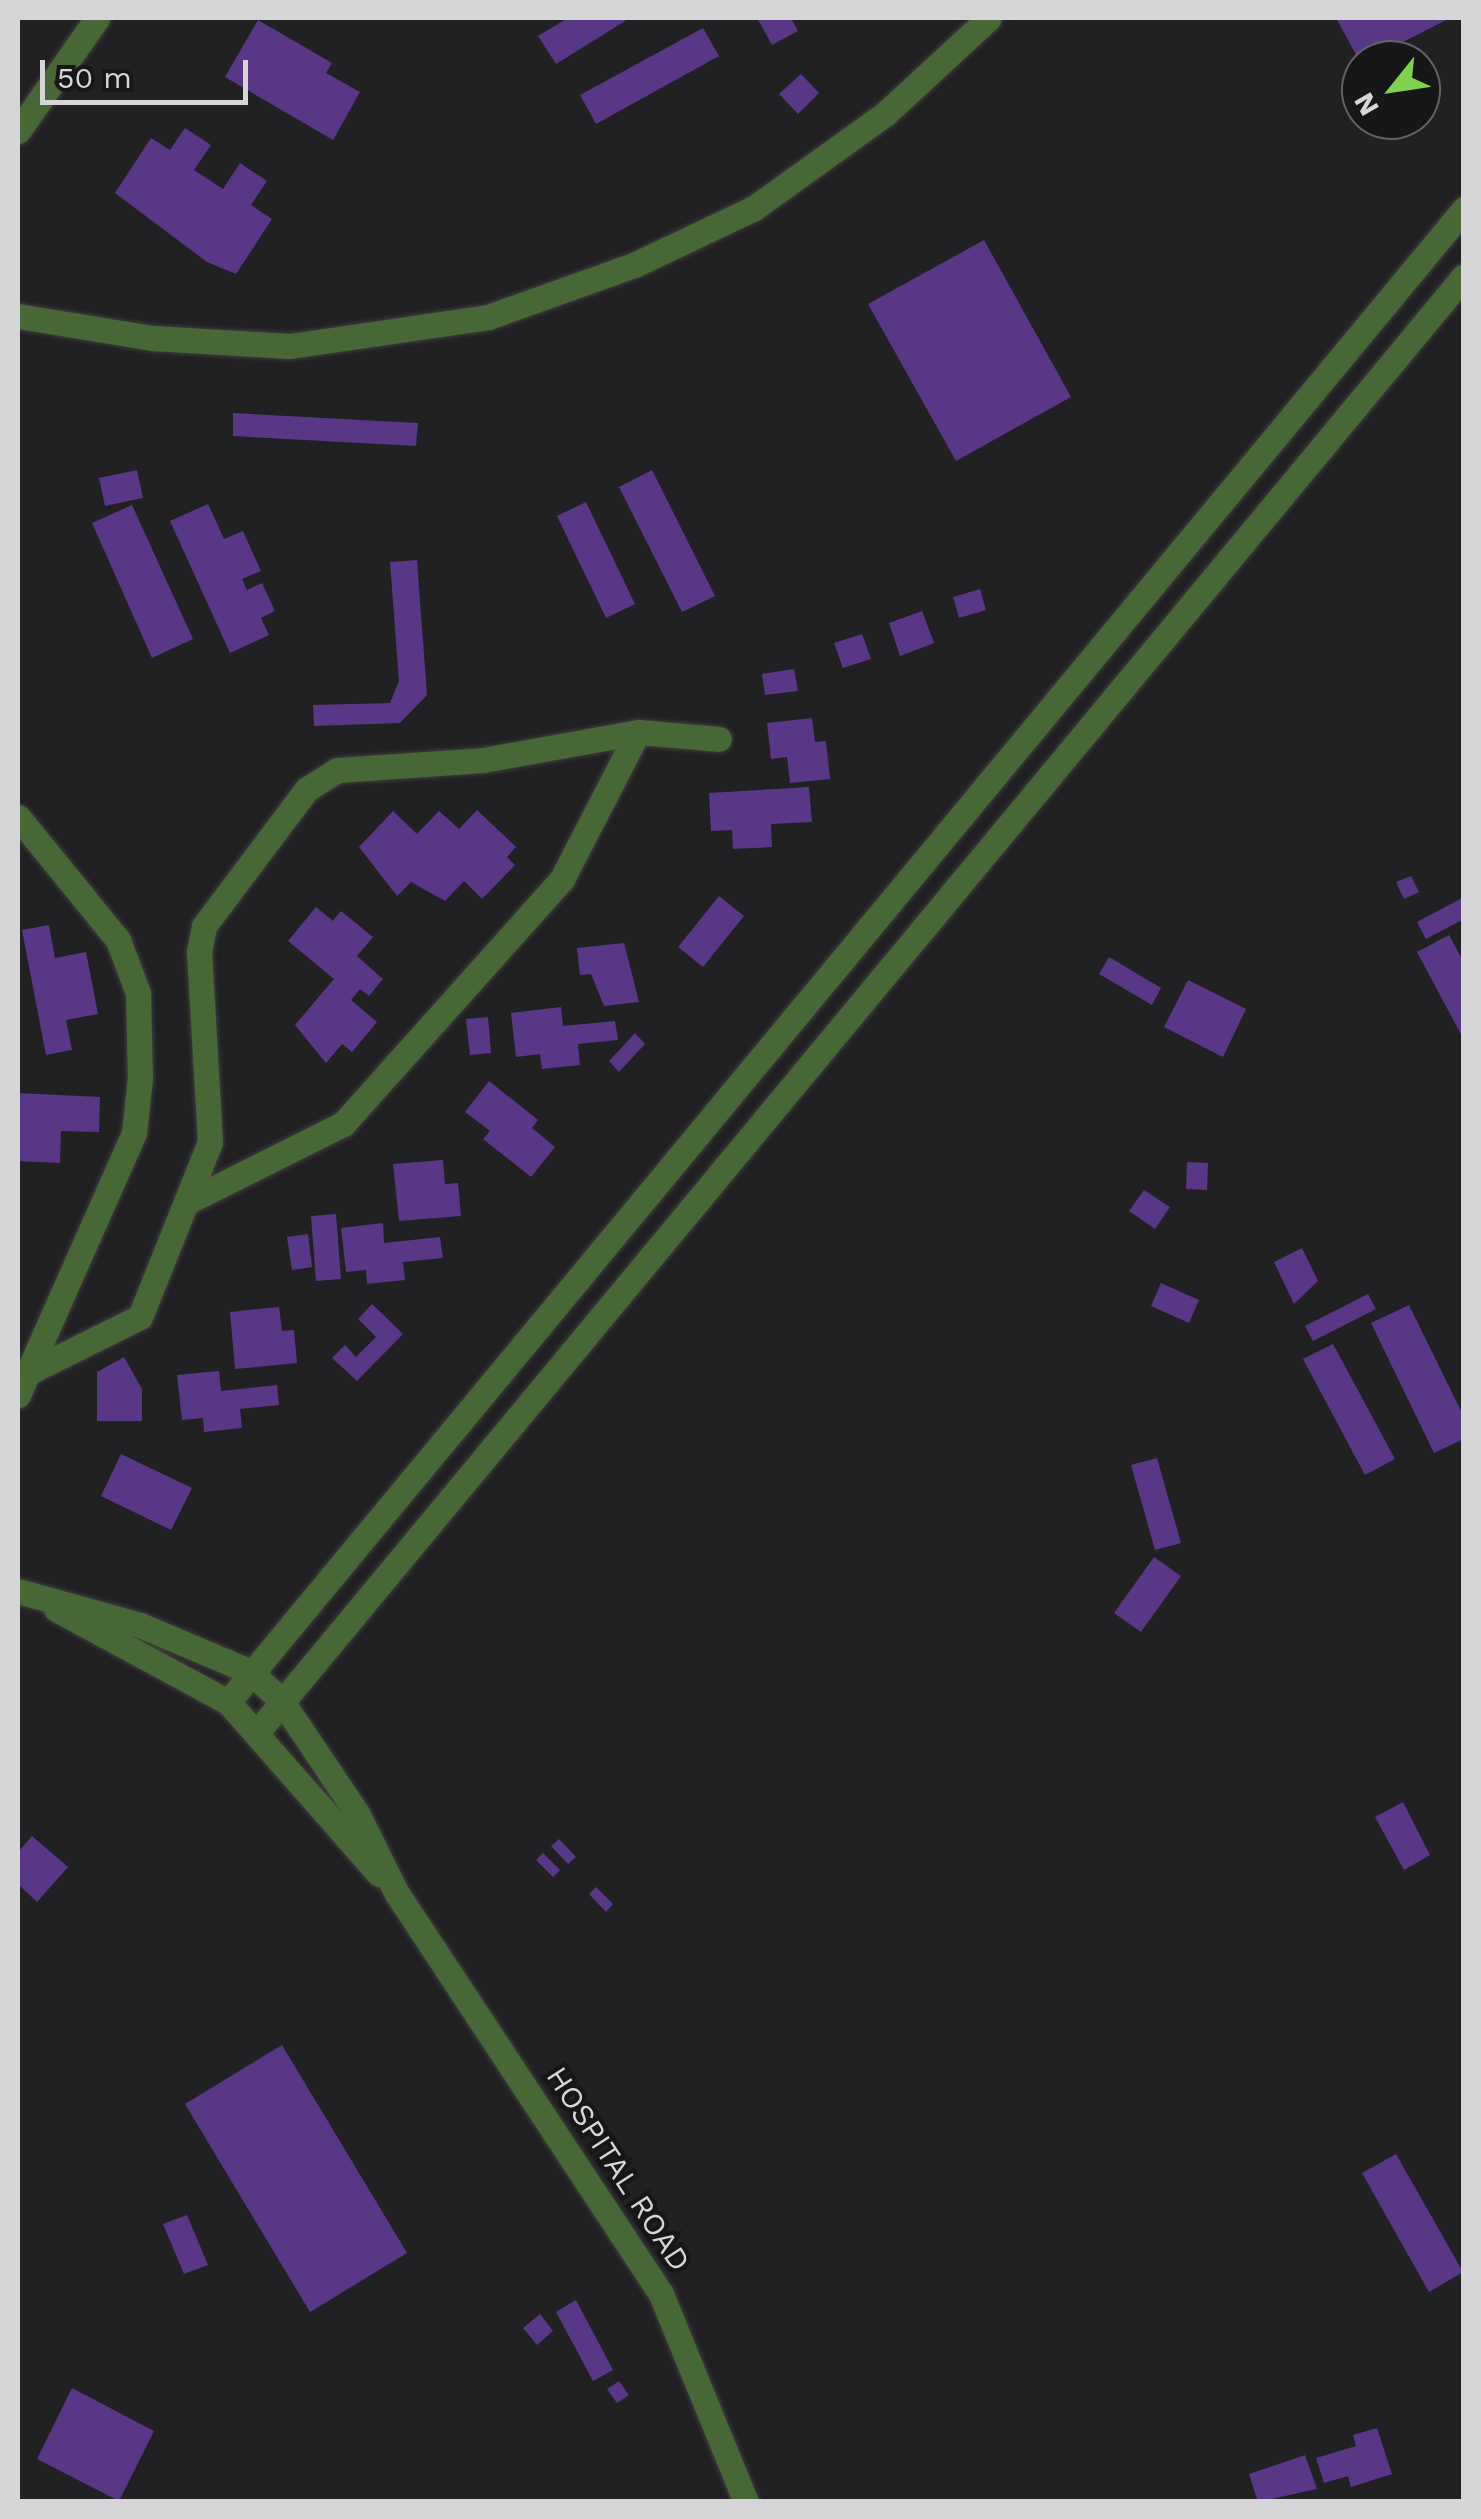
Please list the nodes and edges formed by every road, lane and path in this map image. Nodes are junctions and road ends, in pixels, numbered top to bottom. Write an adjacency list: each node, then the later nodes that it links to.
1 (97, 18): 3 (street)
2 (990, 18): 6 (street)
3 (18, 130)
4 (1464, 209): 7 (street)
5 (1464, 276): 8 (street)
6 (18, 316)
7 (1207, 522): 8 (street); 12 (street)
8 (1240, 548): 13 (street)
9 (638, 732): 10 (street); 14 (street); 14 (street)
10 (720, 739)
11 (18, 817): 15 (street)
12 (780, 1039): 13 (street); 17 (street)
13 (813, 1066): 18 (street)
14 (190, 1200): 15 (street)
15 (33, 1370): 16 (street)
16 (18, 1395)
17 (345, 1555): 18 (street); 21 (street)
18 (378, 1579): 22 (street)
19 (18, 1591): 20 (street)
20 (44, 1600): 21 (street); 23 (street)
21 (249, 1671): 22 (street); 23 (street)
22 (281, 1700): 24 (street); 25 (street)
23 (228, 1702): 24 (street)
24 (259, 1730): 25 (street)
25 (396, 1892): 26 (street, HOSPITAL ROAD)
26 (746, 2502)

